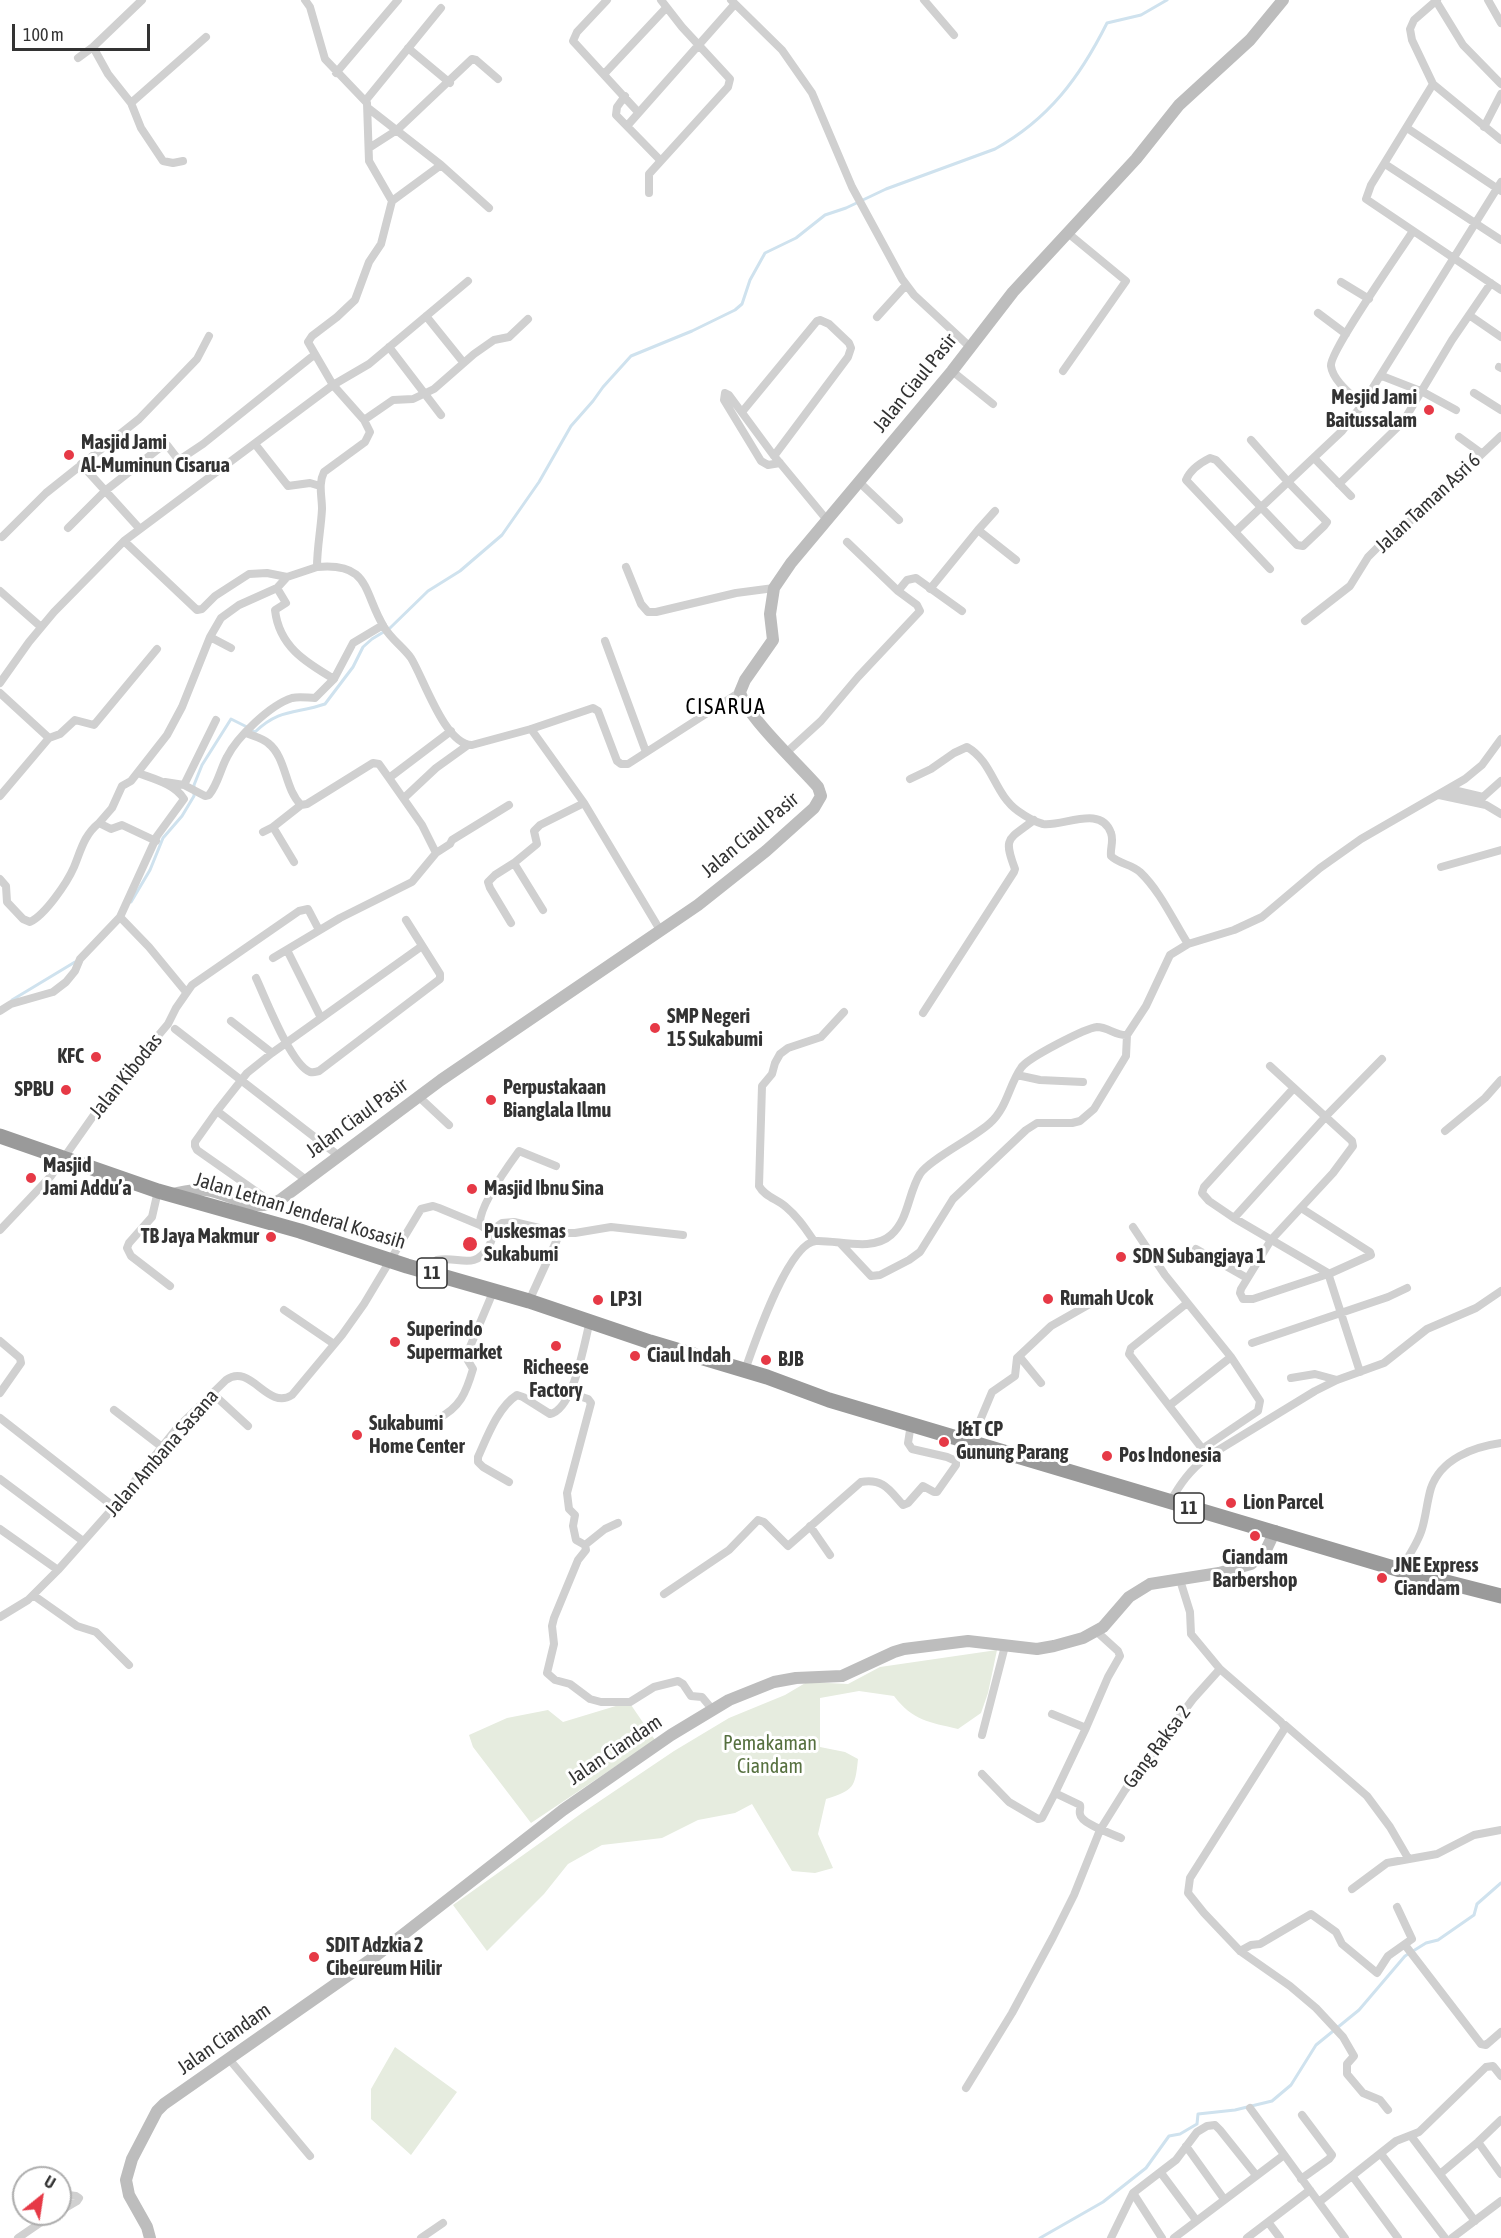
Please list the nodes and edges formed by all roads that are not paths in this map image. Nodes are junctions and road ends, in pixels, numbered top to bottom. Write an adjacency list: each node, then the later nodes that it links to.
1 (142, 0): 16 (street)
2 (305, 0): 19 (street)
3 (398, 0): 19 (street)
4 (607, 0): 20 (street)
5 (924, 0): 13 (street)
6 (1283, 0): 46 (street, Jalan Ciaul Pasir)
7 (1436, 0): 23 (street); 24 (street)
8 (1488, 0): 12 (street)
9 (733, 2): 15 (street); 52 (street)
10 (664, 4): 15 (street); 20 (street)
11 (441, 8): 17 (street)
12 (1501, 23)
13 (954, 34)
14 (206, 37): 27 (street)
15 (699, 46): 29 (street); 36 (street)
16 (93, 47): 18 (street); 27 (street)
17 (408, 48): 22 (street); 28 (street)
18 (78, 58)
19 (336, 73): 28 (street)
20 (605, 74): 26 (street)
21 (498, 79): 22 (street)
22 (450, 83): 33 (street)
23 (1433, 84): 31 (street); 32 (street)
24 (1501, 84)
25 (1501, 94): 31 (street)
26 (625, 96): 29 (street); 30 (street)
27 (131, 103): 37 (street)
28 (367, 104): 33 (street); 35 (street)
29 (638, 112): 30 (street)
30 (627, 126): 36 (street)
31 (1484, 127): 34 (street)
32 (1407, 128): 38 (street); 40 (street)
33 (397, 130): 35 (street); 39 (street)
34 (1501, 140)
35 (369, 148): 42 (street)
36 (661, 160): 41 (street)
37 (183, 161)
38 (1385, 164): 44 (street); 45 (street)
39 (441, 165): 42 (street); 43 (street)
40 (1500, 187): 44 (street)
41 (649, 193)
42 (392, 201): 65 (street)
43 (489, 208)
44 (1476, 224): 47 (street); 48 (street)
45 (1413, 231): 48 (street); 54 (street)
46 (1069, 234): 64 (street, Jalan Ciaul Pasir); 68 (street)
47 (1501, 240)
48 (1454, 259): 51 (street); 69 (street)
49 (468, 281): 57 (street)
50 (1341, 282): 54 (street)
51 (1491, 283): 53 (street); 56 (street)
52 (906, 285): 58 (street); 64 (street)
53 (1501, 290)
54 (1369, 299): 60 (street)
55 (1318, 313): 60 (street)
56 (1469, 315): 62 (street); 71 (street)
57 (426, 316): 63 (street); 66 (street)
58 (877, 317)
59 (528, 319): 66 (street)
60 (1346, 334): 75 (street)
61 (209, 336): 88 (street)
62 (1501, 337)
63 (390, 347): 70 (street); 73 (street)
64 (970, 347): 67 (street, Jalan Ciaul Pasir)
65 (314, 355): 70 (street); 93 (street)
66 (463, 362): 73 (street)
67 (952, 371): 74 (street); 89 (street, Jalan Ciaul Pasir)
68 (1063, 371)
69 (1382, 376): 71 (street); 75 (street)
70 (333, 385): 80 (street); 84 (street)
71 (1423, 392): 76 (street); 91 (street)
72 (1474, 393): 77 (street)
73 (426, 394): 79 (street); 80 (street)
74 (993, 404)
75 (1362, 405): 86 (street)
76 (1456, 410)
77 (1501, 410)
78 (742, 412): 87 (street); 87 (street); 87 (street)
79 (441, 415)
80 (364, 420): 92 (street)
81 (1501, 436): 85 (street, Jalan Taman Asri 6)
82 (1459, 437): 85 (street)
83 (1251, 440): 90 (street)
84 (255, 444): 92 (street); 100 (street)
85 (1481, 453): 117 (street, Jalan Taman Asri 6)
86 (1314, 458): 90 (street); 91 (street)
87 (777, 459): 97 (street)
88 (81, 464): 93 (street); 103 (street)
89 (859, 482): 97 (street, Jalan Ciaul Pasir); 98 (street)
90 (1289, 483): 95 (street); 95 (street)
91 (1339, 484): 94 (street)
92 (320, 486): 107 (street)
93 (105, 491): 99 (street); 100 (street)
94 (1351, 496)
95 (1262, 507): 102 (street); 102 (street)
96 (995, 511): 101 (street)
97 (827, 520): 112 (street, Jalan Ciaul Pasir)
98 (899, 520)
99 (68, 528)
100 (139, 528): 104 (street)
101 (978, 530): 106 (street); 113 (street)
102 (1236, 531): 109 (street)
103 (2, 537)
104 (124, 541): 110 (street); 119 (street)
105 (847, 542): 115 (street)
106 (1016, 560)
107 (317, 567): 110 (street); 118 (street)
108 (626, 567): 112 (street)
109 (1270, 569)
110 (287, 577): 111 (street)
111 (277, 588): 120 (street); 124 (street)
112 (774, 588): 126 (street, Jalan Ciaul Pasir)
113 (930, 589): 115 (street); 116 (street)
114 (0, 591): 119 (street)
115 (898, 591): 136 (street)
116 (963, 611)
117 (1305, 621)
118 (383, 626): 124 (street); 130 (street)
119 (41, 627): 125 (street)
120 (210, 637): 122 (street); 137 (street)
121 (605, 641): 135 (street)
122 (231, 648)
123 (158, 649): 132 (street)
124 (334, 679): 131 (street)
125 (0, 683)
126 (740, 692): 135 (street); 136 (street, Jalan Ciaul Pasir)
127 (0, 693): 132 (street)
128 (216, 720): 142 (street)
129 (531, 729): 134 (street); 135 (street); 148 (street)
130 (451, 731): 134 (street); 138 (street)
131 (246, 733): 142 (street); 149 (street)
132 (49, 738): 145 (street)
133 (1501, 739): 143 (street)
134 (468, 745): 146 (street)
135 (646, 752)
136 (787, 752): 168 (street, Jalan Ciaul Pasir)
137 (138, 773): 140 (street); 153 (street)
138 (389, 778): 146 (street); 149 (street)
139 (910, 779): 152 (street)
140 (165, 782): 142 (street); 156 (street)
141 (1501, 782): 147 (street)
142 (184, 785)
143 (1449, 789): 144 (street); 147 (street)
144 (1439, 795): 147 (street); 169 (street)
145 (0, 796)
146 (404, 798): 158 (street)
147 (1484, 801): 151 (street)
148 (584, 803): 160 (street); 168 (street)
149 (301, 805): 154 (street)
150 (509, 805): 158 (street)
151 (1501, 814)
152 (1034, 820): 169 (street); 177 (street)
153 (99, 823): 156 (street); 162 (street)
154 (273, 827): 155 (street); 159 (street)
155 (263, 832)
156 (156, 841): 164 (street)
157 (1501, 850): 161 (street)
158 (436, 853): 167 (street)
159 (294, 862)
160 (514, 863): 163 (street); 166 (street)
161 (1441, 867)
162 (0, 879)
163 (543, 910)
164 (120, 917): 174 (street); 175 (street)
165 (406, 920): 170 (street)
166 (511, 923)
167 (319, 930): 171 (street); 174 (street, Jalan Kibodas)
168 (660, 930): 191 (street, Jalan Ciaul Pasir)
169 (1188, 944): 181 (street)
170 (422, 946): 178 (street); 182 (street)
171 (286, 950): 172 (street); 178 (street)
172 (273, 958)
173 (256, 978): 182 (street)
174 (186, 992): 198 (street, Jalan Kibodas)
175 (0, 1011)
176 (844, 1012): 212 (street)
177 (923, 1014)
178 (321, 1018): 182 (street)
179 (231, 1021): 183 (street)
180 (175, 1029): 187 (street)
181 (1127, 1035): 186 (street); 213 (street)
182 (285, 1043): 183 (street)
183 (272, 1053): 187 (street)
184 (1382, 1059): 193 (street)
185 (1270, 1066): 190 (street)
186 (1017, 1075): 189 (street); 213 (street)
187 (240, 1080): 192 (street); 197 (street)
188 (1501, 1080): 195 (street)
189 (1083, 1083)
190 (1293, 1089): 193 (street); 204 (street)
191 (419, 1097): 194 (street); 197 (street, Jalan Ciaul Pasir)
192 (216, 1111): 200 (street); 202 (street)
193 (1326, 1117): 203 (street); 204 (street)
194 (449, 1125)
195 (1445, 1131)
196 (0, 1136): 198 (highway, Jalan Letnan Jenderal Kosasih / 11)
197 (339, 1156): 200 (street, Jalan Ciaul Pasir)
198 (64, 1160): 201 (highway, Jalan Letnan Jenderal Kosasih / 11); 207 (street, Jalan Kibodas)
199 (556, 1166): 205 (street)
200 (306, 1180): 202 (street, Jalan Ciaul Pasir)
201 (164, 1193): 202 (street); 215 (highway, Jalan Letnan Jenderal Kosasih / 11); 219 (street)
202 (274, 1204)
203 (1300, 1208): 211 (street); 217 (street)
204 (1234, 1218): 211 (street)
205 (480, 1224): 209 (street, Jalan Ambana Sasana); 215 (street, Jalan Ambana Sasana)
206 (1133, 1227): 225 (street)
207 (0, 1230)
208 (560, 1233): 209 (street); 210 (street); 224 (street)
209 (493, 1234): 216 (street)
210 (683, 1235)
211 (1271, 1240): 217 (street); 218 (street)
212 (814, 1241): 213 (street); 234 (street)
213 (841, 1244)
214 (1196, 1249): 218 (street)
215 (389, 1260): 216 (highway, Jalan Letnan Jenderal Kosasih / 11); 231 (street, Jalan Ambana Sasana)
216 (423, 1270): 222 (highway, Jalan Letnan Jenderal Kosasih / 11)
217 (1328, 1273): 218 (street); 227 (street)
218 (1247, 1278)
219 (170, 1286)
220 (1407, 1288): 227 (street)
221 (1501, 1291): 235 (street)
222 (494, 1292): 224 (highway, Jalan Letnan Jenderal Kosasih / 11); 245 (street)
223 (1102, 1297): 232 (street)
224 (529, 1301): 228 (highway, Jalan Letnan Jenderal Kosasih / 11)
225 (1186, 1304): 233 (street); 242 (street)
226 (284, 1310): 231 (street)
227 (1340, 1313): 230 (street); 235 (street)
228 (590, 1321): 234 (highway, Jalan Letnan Jenderal Kosasih / 11); 241 (street)
229 (0, 1341): 239 (street)
230 (1252, 1343)
231 (334, 1344): 240 (street, Jalan Ambana Sasana)
232 (1019, 1356): 238 (street); 248 (street)
233 (1231, 1357): 242 (street); 251 (street)
234 (745, 1370): 246 (highway, Jalan Letnan Jenderal Kosasih / 11)
235 (1360, 1372): 237 (street)
236 (1291, 1378): 237 (street)
237 (1337, 1380): 251 (street)
238 (1041, 1383)
239 (0, 1393)
240 (212, 1393): 247 (street); 250 (street, Jalan Ambana Sasana)
241 (570, 1393): 253 (street); 261 (street)
242 (1170, 1404): 251 (street)
243 (114, 1410): 250 (street)
244 (0, 1418): 255 (street)
245 (437, 1419)
246 (911, 1424): 248 (highway, 11); 257 (street)
247 (248, 1426)
248 (971, 1442): 254 (highway, 11)
249 (1501, 1443): 263 (street)
250 (162, 1447): 255 (street, Jalan Ambana Sasana)
251 (1205, 1453): 254 (street)
252 (0, 1479): 260 (street)
253 (509, 1482)
254 (1170, 1502): 259 (highway, 11)
255 (114, 1508): 260 (street, Jalan Ambana Sasana)
256 (618, 1523): 261 (street)
257 (810, 1526): 262 (street); 266 (street)
258 (0, 1529): 264 (street)
259 (1275, 1531): 263 (highway, 11); 265 (street, Jalan Ciandam)
260 (83, 1541): 264 (street, Jalan Ambana Sasana)
261 (585, 1545): 274 (street)
262 (830, 1555)
263 (1400, 1569): 268 (highway, 11)
264 (58, 1570): 267 (street, Jalan Ambana Sasana)
265 (1180, 1580): 270 (street, Jalan Ciandam); 273 (street)
266 (664, 1594)
267 (33, 1595): 269 (street, Jalan Ambana Sasana); 272 (street)
268 (1501, 1596)
269 (0, 1617)
270 (1096, 1631): 271 (street, Jalan Ciandam); 277 (street)
271 (1005, 1646): 274 (street, Jalan Ciandam); 278 (street)
272 (129, 1665)
273 (1220, 1669): 276 (street); 281 (street, Gang Raksa 2)
274 (712, 1709): 290 (street, Jalan Ciandam)
275 (1052, 1714): 277 (street)
276 (1285, 1725): 284 (street); 288 (street)
277 (1086, 1728): 280 (street)
278 (981, 1736)
279 (982, 1773): 280 (street)
280 (1055, 1793): 281 (street)
281 (1100, 1830): 283 (street); 292 (street, Gang Raksa 2)
282 (1501, 1830): 284 (street)
283 (1121, 1838)
284 (1408, 1858): 285 (street)
285 (1352, 1888)
286 (1397, 1907): 287 (street)
287 (1405, 1945): 288 (street); 289 (street)
288 (1240, 1951): 294 (street)
289 (1501, 2032)
290 (229, 2059): 302 (street); 324 (street, Jalan Ciandam)
291 (1501, 2076): 297 (street)
292 (966, 2088)
293 (1250, 2108): 301 (street)
294 (1388, 2110)
295 (1302, 2115): 308 (street)
296 (1501, 2120): 298 (street)
297 (1411, 2136): 300 (street); 304 (street)
298 (1478, 2142): 304 (street); 305 (street)
299 (1186, 2146): 303 (street); 306 (street); 312 (street)
300 (1381, 2154): 307 (street); 333 (street)
301 (1284, 2155): 306 (street); 308 (street)
302 (310, 2156)
303 (1161, 2173): 310 (street); 316 (street)
304 (1440, 2174): 317 (street)
305 (1501, 2174)
306 (1256, 2175): 312 (street)
307 (1353, 2177): 314 (street); 332 (street)
308 (1301, 2179): 309 (street)
309 (1310, 2190): 314 (street); 318 (street)
310 (1133, 2193): 322 (street); 326 (street)
311 (72, 2196): 315 (street)
312 (1224, 2199): 316 (street)
313 (1501, 2201): 317 (street)
314 (1319, 2202): 331 (street)
315 (72, 2203)
316 (1196, 2220): 327 (street)
317 (1475, 2221): 334 (street)
318 (1268, 2222): 321 (street); 330 (street)
319 (443, 2223): 325 (street)
320 (36, 2226): 323 (street)
321 (1258, 2229): 328 (street); 329 (street)
322 (1115, 2236)
323 (18, 2238)
324 (150, 2238)
325 (421, 2238)
326 (1162, 2238)
327 (1173, 2238)
328 (1247, 2238)
329 (1265, 2238)
330 (1280, 2238)
331 (1345, 2238)
332 (1398, 2238)
333 (1445, 2238)
334 (1452, 2238)

